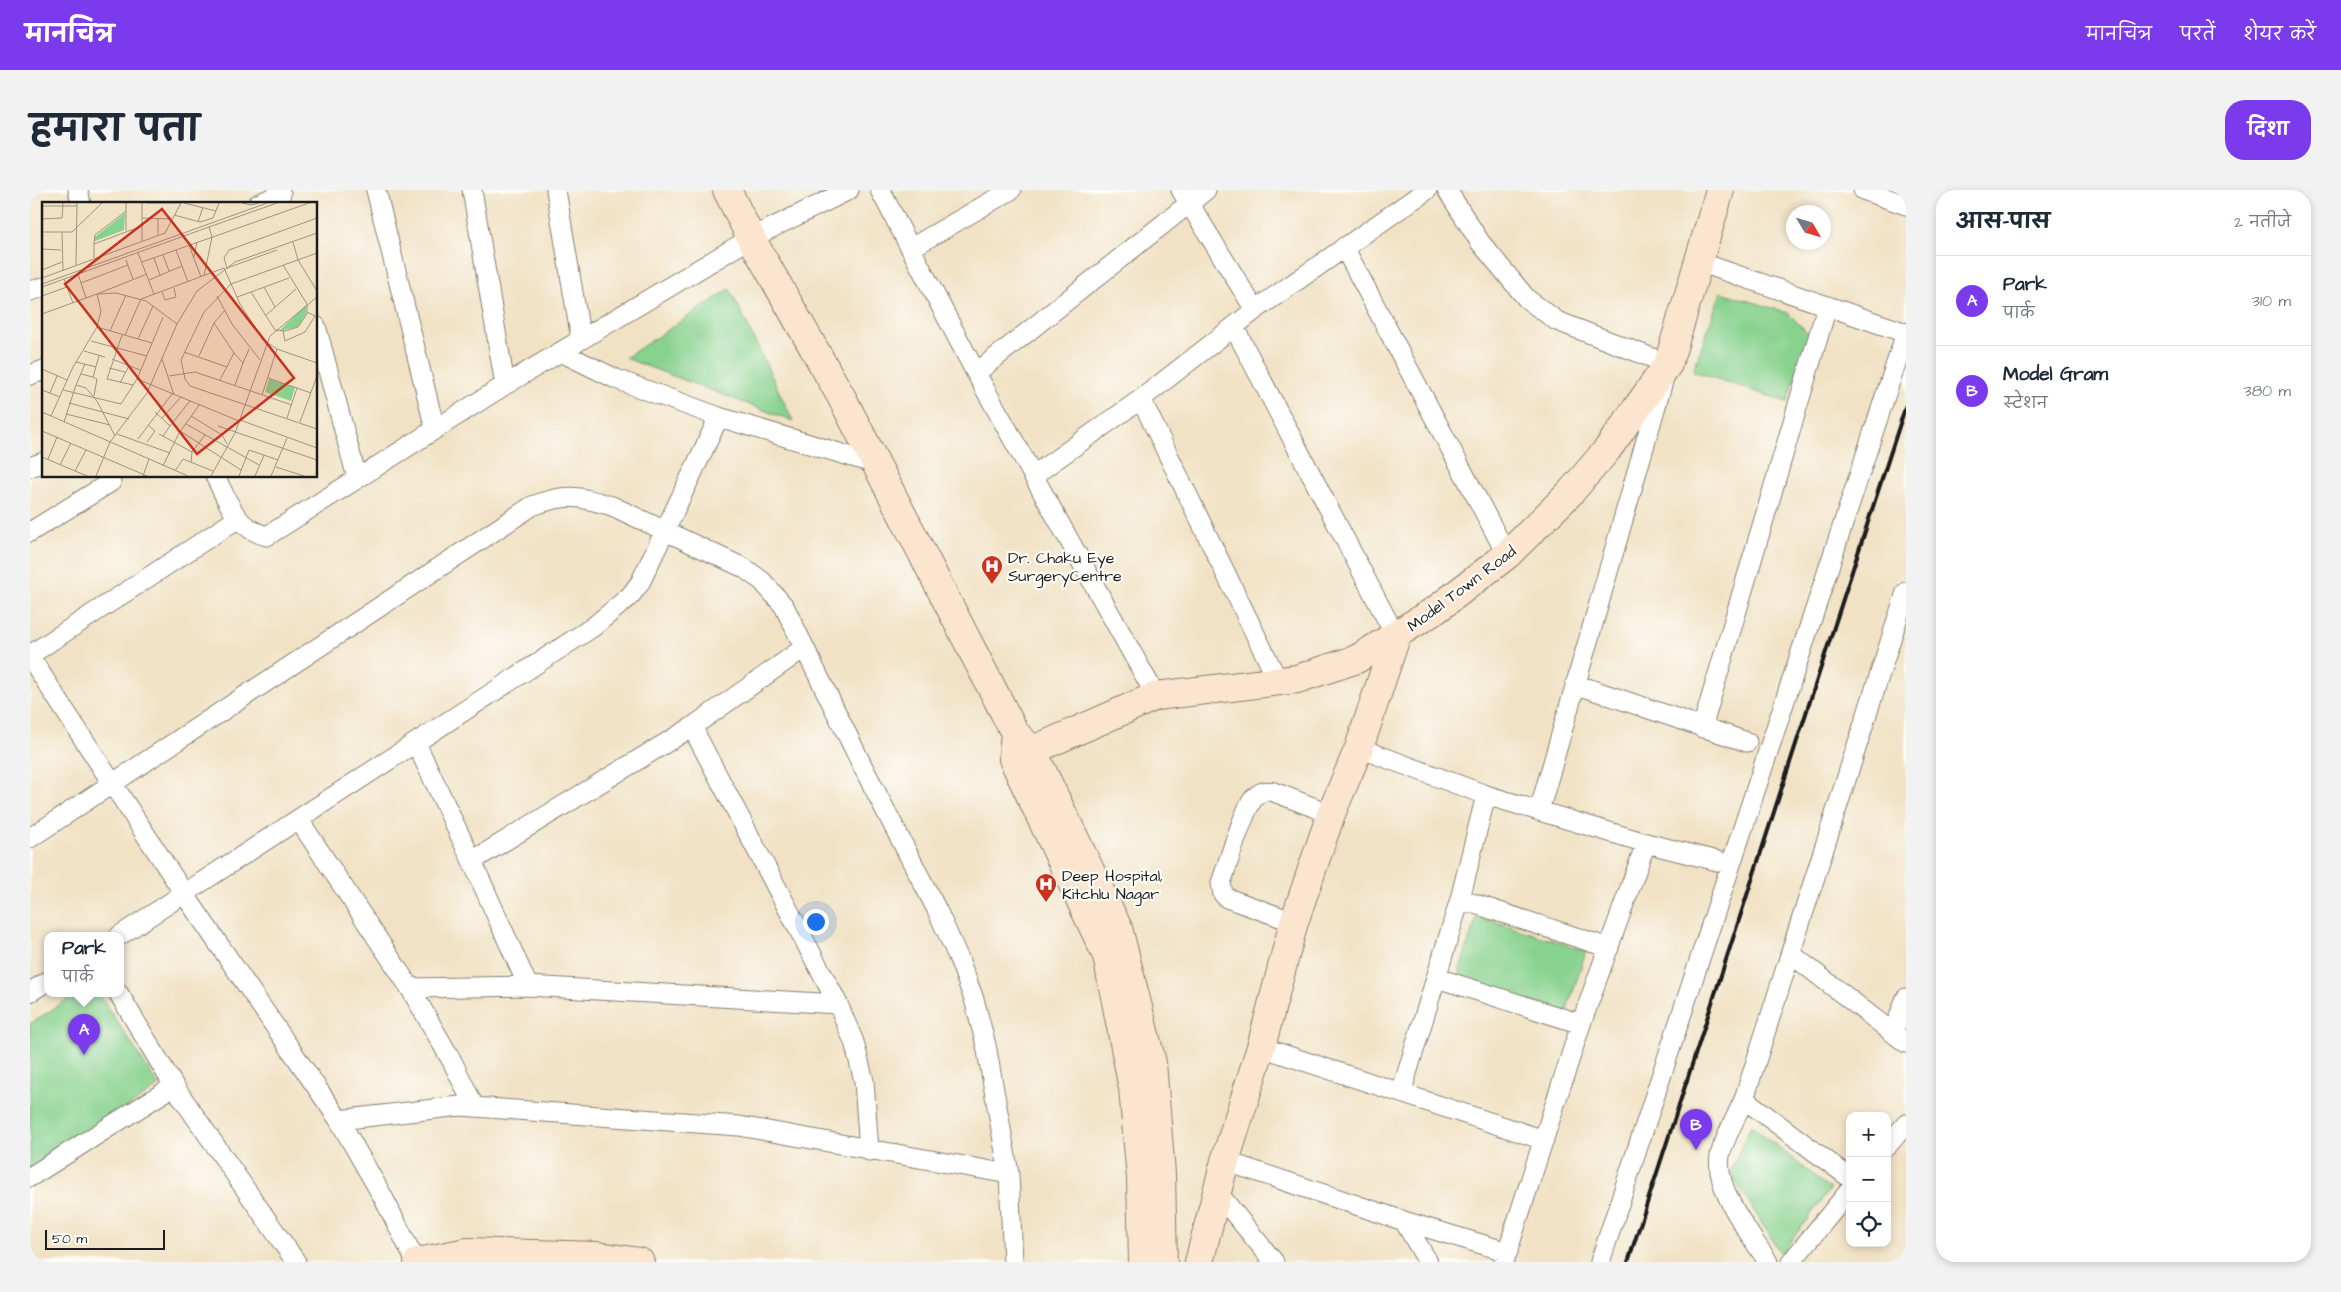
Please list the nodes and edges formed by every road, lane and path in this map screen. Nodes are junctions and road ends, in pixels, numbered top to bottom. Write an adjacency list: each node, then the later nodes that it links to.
1 (376, 190): 35 (street)
2 (472, 190): 32 (street)
3 (556, 190): 24 (street)
4 (728, 190): 17 (street)
5 (849, 190): 17 (street)
6 (880, 190): 19 (street)
7 (1206, 190): 14 (street)
8 (1427, 190): 18 (street)
9 (1447, 190): 28 (street)
10 (1720, 190): 20 (street, Model Town Road)
11 (1005, 191): 19 (street)
12 (1871, 191): 16 (street)
13 (282, 196): 15 (street)
14 (1184, 196): 22 (street); 30 (street)
15 (264, 202)
16 (1906, 205)
17 (750, 238): 24 (street); 37 (street)
18 (1344, 247): 22 (street); 46 (street)
19 (911, 248): 30 (street)
20 (1699, 262): 21 (street); 28 (street, Model Town Road)
21 (1828, 307): 55 (street); 68 (street)
22 (1255, 310): 23 (street)
23 (1234, 328): 33 (street); 48 (street)
24 (581, 340): 26 (street)
25 (318, 342): 27 (street)
26 (561, 352): 32 (street); 34 (street)
27 (320, 357): 41 (street)
28 (1668, 364): 46 (street, Model Town Road); 52 (street)
29 (42, 371): 31 (street)
30 (976, 373): 39 (street)
31 (30, 375)
32 (505, 385): 35 (street)
33 (1141, 400): 39 (street); 51 (street)
34 (719, 417): 37 (street); 44 (street)
35 (435, 429): 41 (street)
36 (42, 463): 38 (street)
37 (876, 464): 58 (street)
38 (30, 467)
39 (1034, 475): 53 (street)
40 (216, 478): 43 (street)
41 (357, 478): 43 (street)
42 (111, 482): 45 (street)
43 (237, 520): 50 (street)
44 (666, 530): 49 (street); 57 (street); 60 (street)
45 (30, 532)
46 (1507, 555): 48 (street, Model Town Road)
47 (1906, 592): 74 (street)
48 (1396, 637): 51 (street, Model Town Road); 59 (street)
49 (804, 648): 54 (street); 96 (street)
50 (31, 660): 60 (street)
51 (1278, 681): 53 (street, Model Town Road)
52 (1575, 684): 55 (street); 62 (street)
53 (1156, 696): 58 (street, Model Town Road)
54 (692, 727): 67 (street); 82 (street)
55 (1702, 728): 56 (street)
56 (1748, 742)
57 (416, 743): 64 (street); 67 (street)
58 (1020, 747): 107 (street); 108 (street)
59 (1359, 748): 61 (street); 63 (street)
60 (111, 782): 65 (street); 69 (street)
61 (1486, 794): 62 (street); 70 (street)
62 (1539, 810): 66 (street)
63 (1331, 814): 71 (street); 71 (street)
64 (299, 820): 69 (street); 78 (street)
65 (30, 838)
66 (1646, 843): 68 (street); 73 (street)
67 (472, 861): 77 (street)
68 (1729, 864): 112 (street)
69 (185, 895): 72 (street); 90 (street)
70 (1460, 899): 73 (street); 75 (street)
71 (1294, 922): 85 (street)
72 (124, 933)
73 (1609, 948): 83 (street)
74 (1791, 954): 84 (street); 88 (street)
75 (1437, 978): 83 (street); 87 (street)
76 (44, 983): 79 (street)
77 (528, 986): 78 (street); 82 (street)
78 (410, 988): 89 (street)
79 (30, 992)
80 (121, 997): 86 (street)
81 (1906, 998): 84 (street)
82 (838, 1004): 94 (street)
83 (1581, 1024): 92 (street)
84 (1900, 1038)
85 (1261, 1047): 87 (street); 95 (street)
86 (174, 1086): 98 (street); 103 (street)
87 (1401, 1093): 92 (street)
88 (1744, 1099): 97 (street); 113 (street)
89 (474, 1106): 90 (street); 94 (street)
90 (339, 1120): 104 (street)
91 (1906, 1124): 93 (street)
92 (1544, 1140): 102 (street)
93 (1891, 1141)
94 (869, 1151): 96 (street)
95 (1225, 1161): 99 (street); 101 (street)
96 (1009, 1174): 106 (street)
97 (1846, 1175)
98 (30, 1177)
99 (1217, 1192): 109 (street); 110 (street)
100 (1846, 1195): 114 (street)
101 (1404, 1221): 102 (street); 111 (street)
102 (1506, 1257)
103 (296, 1262)
104 (417, 1262): 105 (street)
105 (640, 1262)
106 (1014, 1262)
107 (1143, 1262)
108 (1163, 1262)
109 (1199, 1262)
110 (1274, 1262)
111 (1428, 1262)
112 (1600, 1262)
113 (1768, 1262)
114 (1791, 1262)

